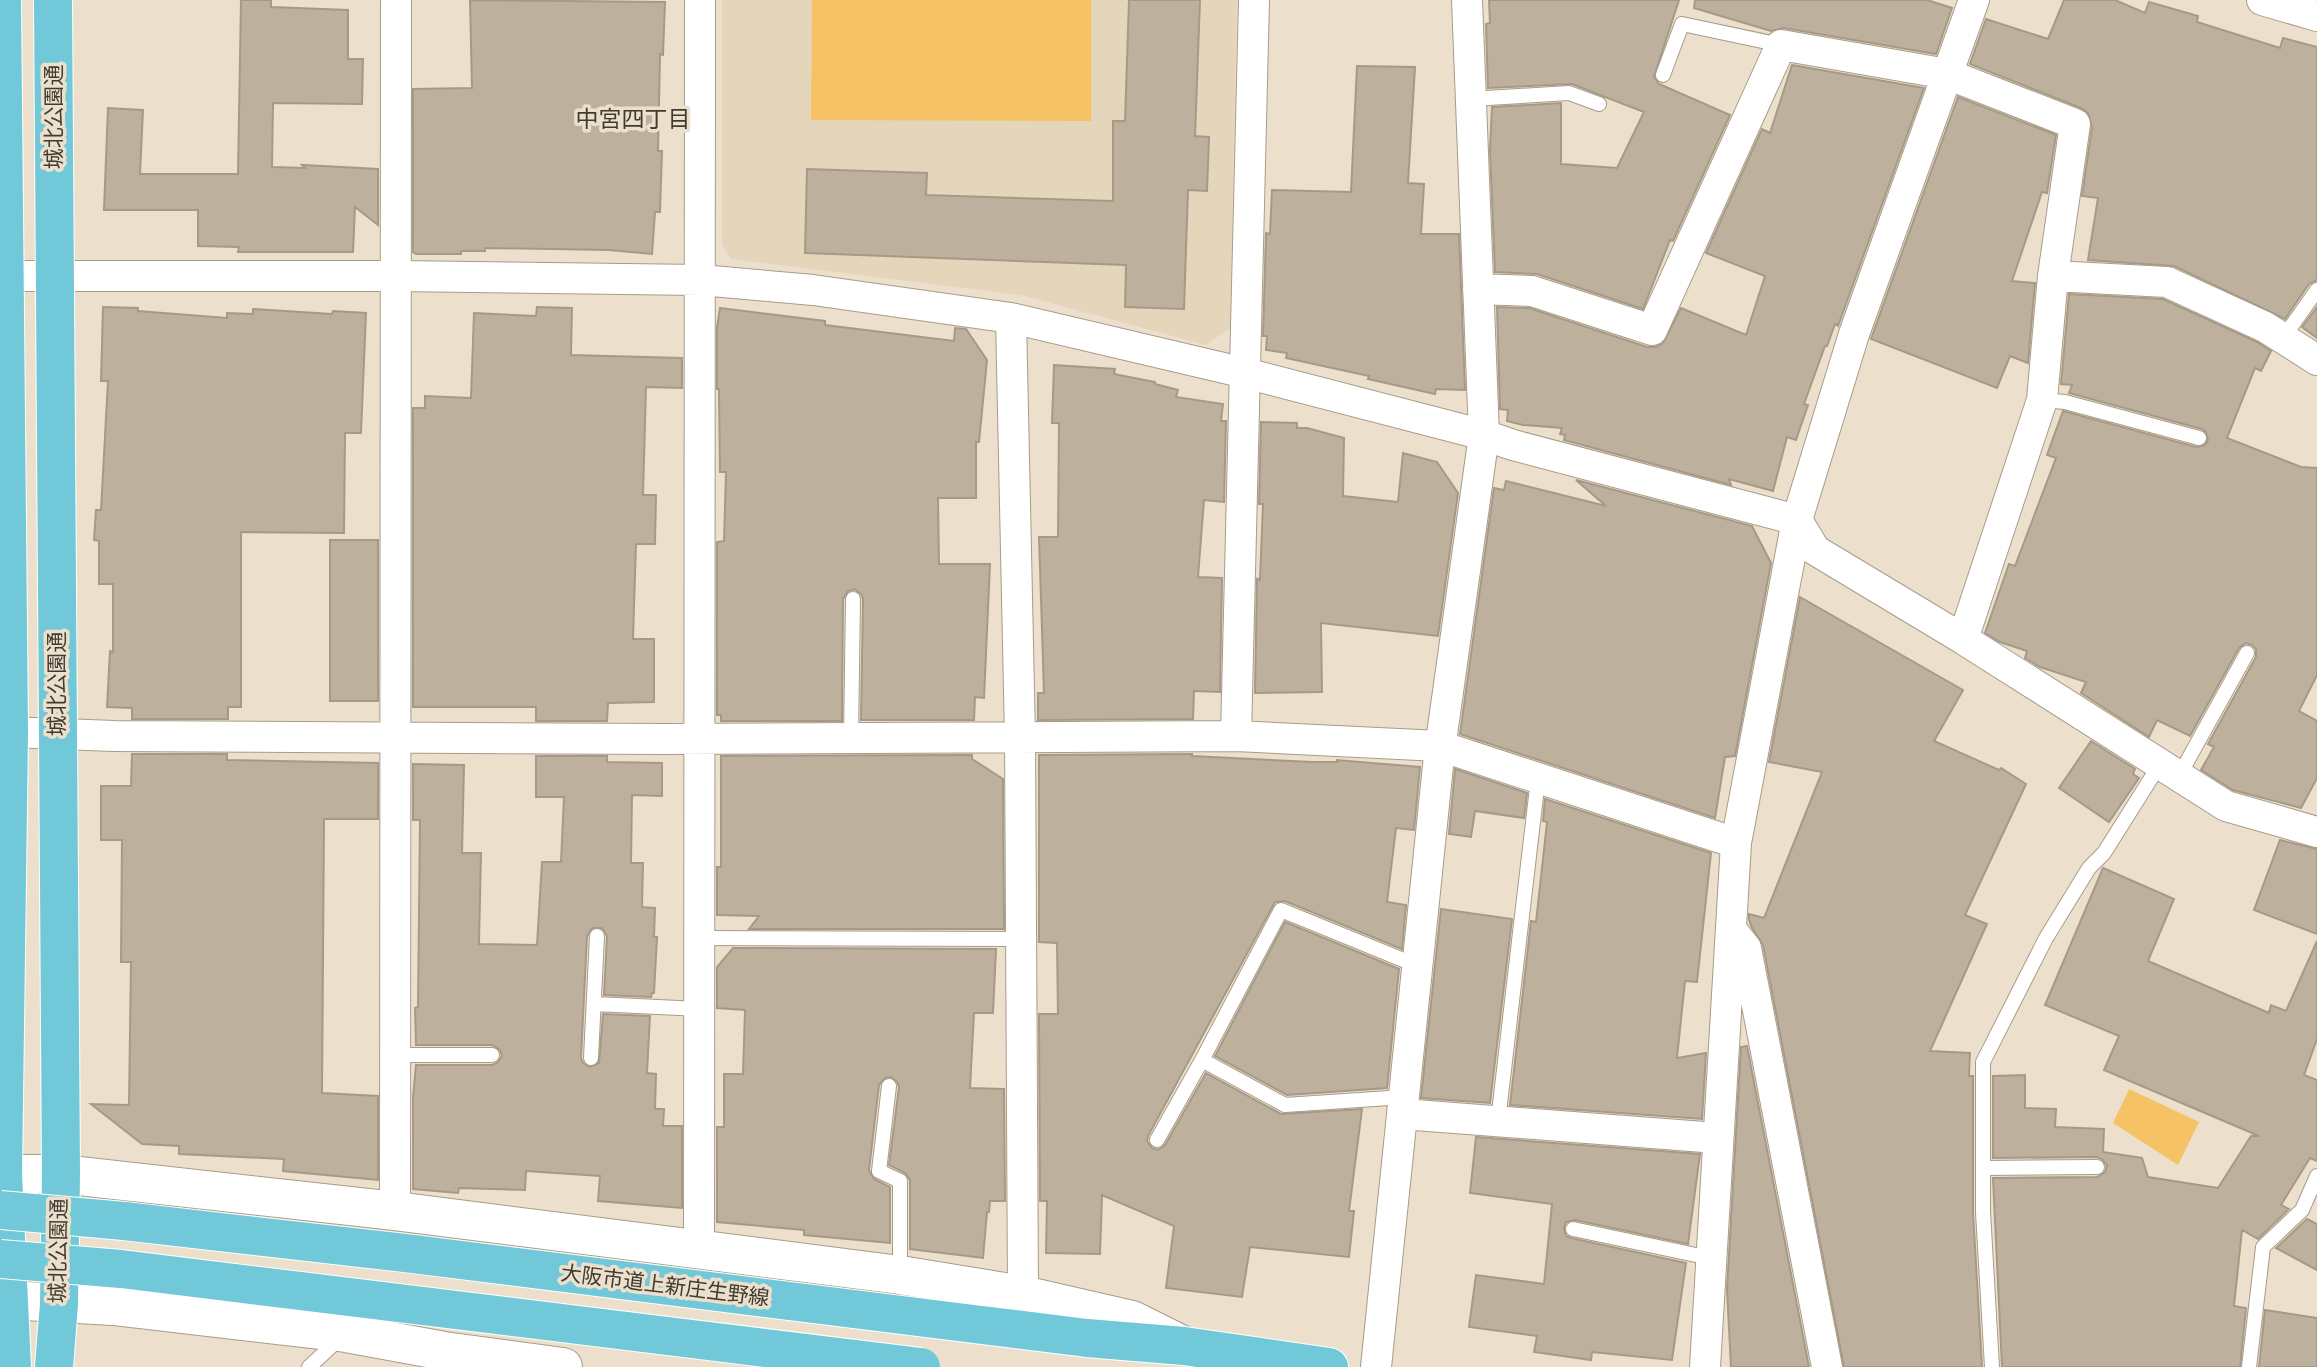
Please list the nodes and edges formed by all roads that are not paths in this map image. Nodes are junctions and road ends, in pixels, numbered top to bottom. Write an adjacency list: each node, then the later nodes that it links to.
1 (2, 0): 15 (main road)
2 (53, 0): 16 (main road, 城北公園通)
3 (396, 0): 17 (street)
4 (700, 0): 19 (street)
5 (1254, 0): 25 (street)
6 (1467, 0): 13 (street)
7 (1974, 0): 11 (street)
8 (2262, 0): 9 (street)
9 (2317, 16)
10 (1781, 45): 11 (street); 12 (lane); 20 (street)
11 (1947, 74): 18 (street); 29 (street)
12 (1663, 75)
13 (1471, 99): 14 (lane); 20 (street)
14 (1599, 104)
15 (2, 276): 16 (street); 33 (main road)
16 (54, 276): 17 (street); 34 (main road, 城北公園通)
17 (396, 276): 19 (street); 37 (street)
18 (2053, 276): 23 (street); 26 (street)
19 (701, 280): 22 (street); 38 (street)
20 (1478, 289): 27 (street)
21 (2317, 290): 23 (lane)
22 (1011, 318): 25 (street); 36 (street)
23 (2283, 338): 24 (street)
24 (2317, 360)
25 (1245, 373): 27 (street); 35 (street)
26 (2042, 400): 28 (lane); 31 (street)
27 (1484, 435): 29 (street); 40 (street)
28 (2199, 438)
29 (1797, 520): 31 (street); 44 (street)
30 (853, 598): 39 (lane)
31 (1962, 639): 41 (street)
32 (2247, 653): 41 (lane)
33 (9, 732): 34 (street); 65 (main road)
34 (57, 735): 37 (street); 63 (main road, 城北公園通)
35 (1236, 736): 36 (street); 40 (street)
36 (1020, 737): 39 (street); 48 (street)
37 (396, 738): 38 (street); 52 (street)
38 (699, 738): 39 (street); 47 (street)
39 (851, 738)
40 (1440, 746): 42 (street); 49 (street)
41 (2170, 770): 43 (street); 62 (lane)
42 (1538, 779): 44 (street); 58 (lane)
43 (2317, 832)
44 (1736, 843): 45 (street)
45 (1731, 928): 59 (street); 86 (street)
46 (597, 936): 50 (lane)
47 (699, 937): 48 (lane); 51 (street)
48 (1021, 939): 72 (street)
49 (1418, 966): 55 (lane); 57 (street)
50 (595, 1004): 51 (lane); 54 (lane)
51 (700, 1009): 68 (street)
52 (396, 1055): 53 (lane); 66 (street)
53 (492, 1055)
54 (592, 1058)
55 (1202, 1060): 57 (lane); 60 (lane)
56 (889, 1087): 71 (lane)
57 (1403, 1106): 58 (street); 84 (street)
58 (1497, 1121): 59 (street)
59 (1717, 1138): 69 (street)
60 (1157, 1140)
61 (2097, 1167): 62 (lane)
62 (1983, 1168): 87 (lane)
63 (61, 1174): 65 (street); 66 (street); 74 (main road, 城北公園通)
64 (2317, 1176): 88 (lane)
65 (2, 1192): 73 (main road); 76 (main road, 大阪市道上新庄生野線, bridge)
66 (395, 1211): 68 (street)
67 (1573, 1229): 69 (lane)
68 (699, 1251): 71 (street)
69 (1710, 1258): 85 (street)
70 (0, 1259): 82 (main road, bridge)
71 (900, 1275): 72 (street)
72 (1023, 1295): 76 (street)
73 (8, 1300): 74 (street); 78 (main road)
74 (59, 1304): 75 (street); 79 (main road, 城北公園通)
75 (346, 1333): 77 (street); 80 (lane)
76 (1184, 1346): 83 (main road, 大阪市道上新庄生野線)
77 (443, 1359): 81 (street)
78 (12, 1367)
79 (54, 1367)
80 (309, 1367)
81 (564, 1367)
82 (921, 1367)
83 (1329, 1367)
84 (1376, 1367)
85 (1704, 1367)
86 (1827, 1367)
87 (1992, 1367)
88 (2249, 1367)

